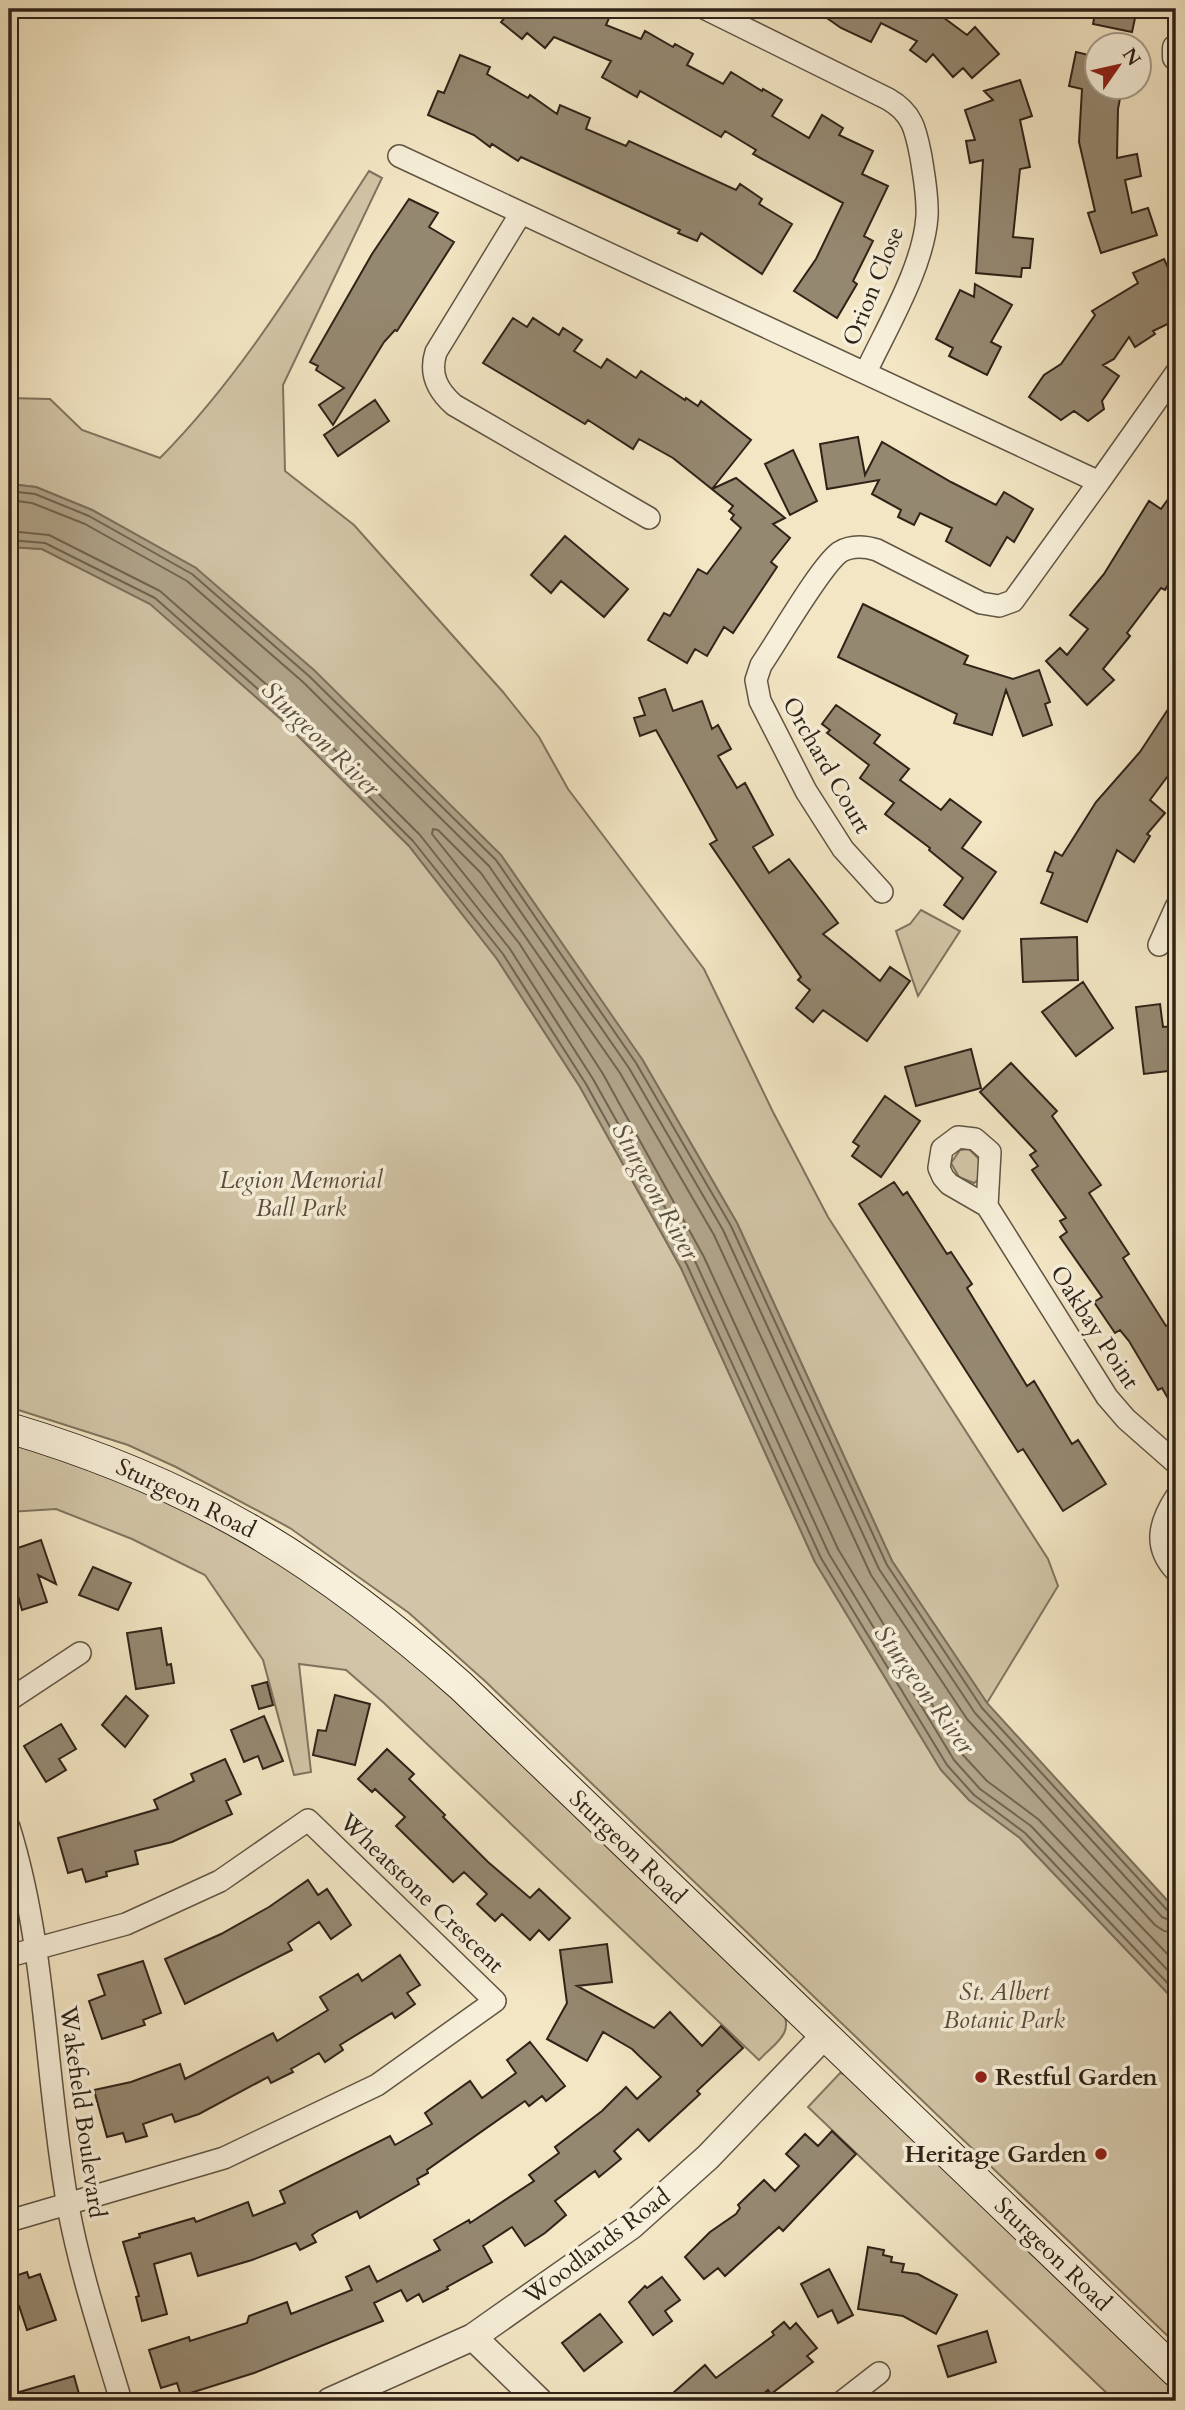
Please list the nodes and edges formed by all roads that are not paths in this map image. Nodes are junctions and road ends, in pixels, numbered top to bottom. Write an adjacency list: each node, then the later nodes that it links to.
1 (706, 9): 6 (street, Orion Close)
2 (1176, 48): 3 (street)
3 (1176, 57)
4 (399, 156): 5 (street)
5 (521, 213): 6 (street); 9 (street)
6 (866, 372): 8 (street)
7 (1176, 373): 8 (street, Orchard Court)
8 (1099, 482): 10 (street, Orchard Court)
9 (649, 518)
10 (882, 892)
11 (1176, 907): 12 (street)
12 (1159, 945)
13 (987, 1206): 15 (street, Oakbay Point)
14 (9, 1427): 23 (main road, Sturgeon Road)
15 (1176, 1463)
16 (1176, 1497): 17 (street)
17 (1176, 1571)
18 (80, 1653): 19 (street)
19 (9, 1700)
20 (9, 1827): 21 (street, Wakefield Boulevard)
21 (35, 1948): 22 (street); 24 (street, Wakefield Boulevard); 24 (street, Wheatstone Crescent)
22 (9, 1956)
23 (825, 2035): 26 (street, Woodlands Road); 27 (main road, Sturgeon Road)
24 (68, 2205): 25 (street); 29 (street, Wakefield Boulevard)
25 (9, 2221)
26 (473, 2337): 30 (street, Woodlands Road); 31 (street)
27 (1176, 2372)
28 (879, 2373): 32 (street)
29 (121, 2401)
30 (330, 2401)
31 (539, 2401)
32 (843, 2401)

